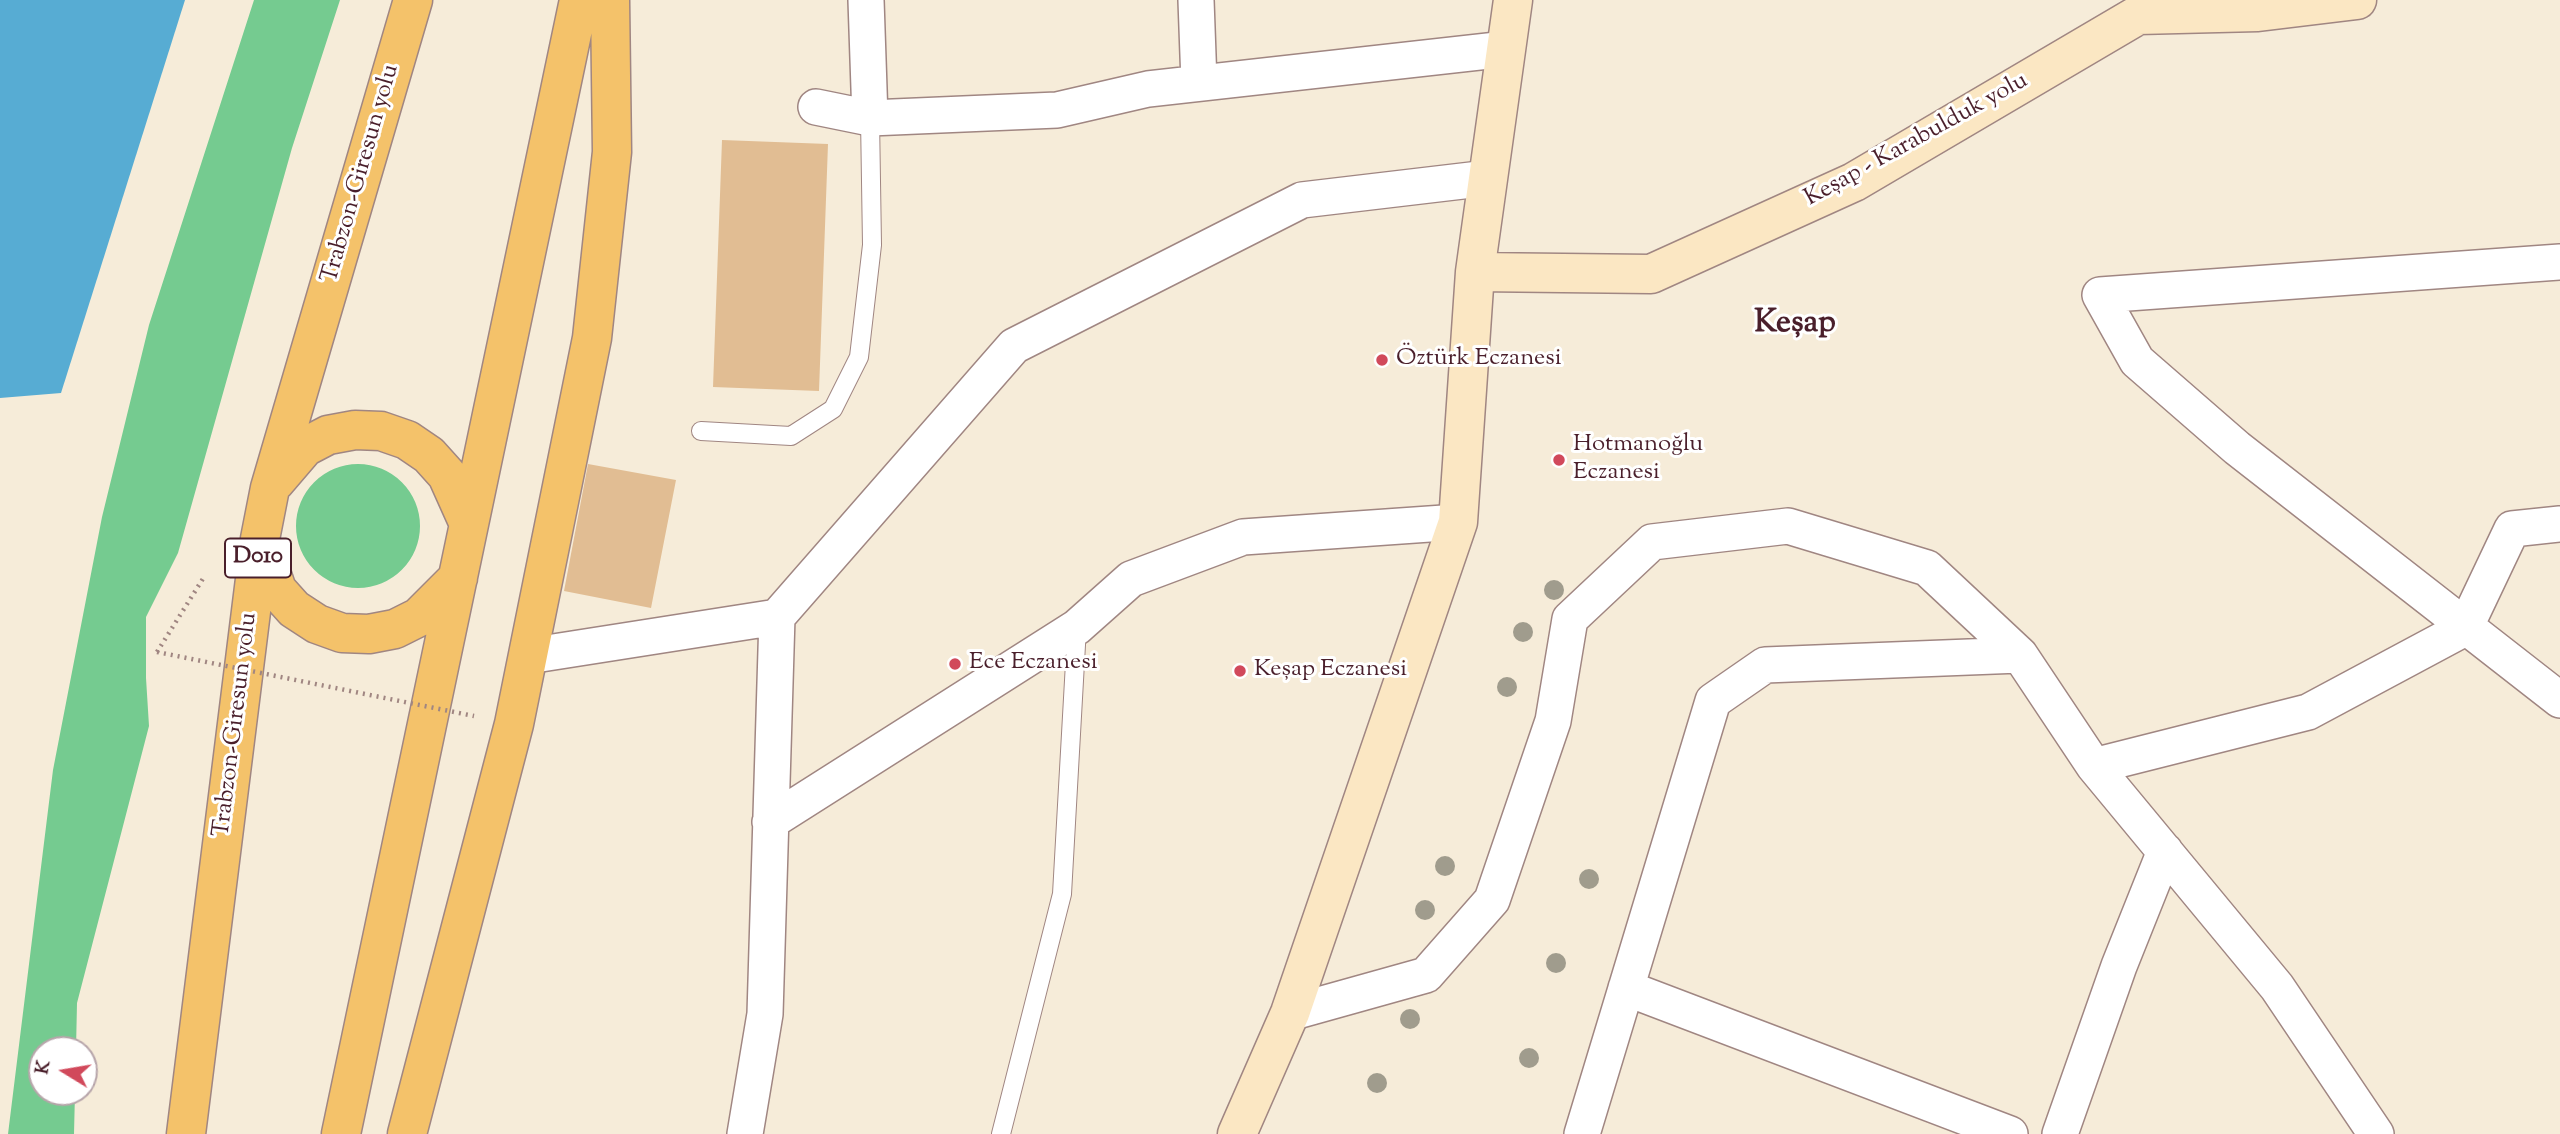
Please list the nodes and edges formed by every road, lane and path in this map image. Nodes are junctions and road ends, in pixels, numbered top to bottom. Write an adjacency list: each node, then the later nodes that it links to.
1 (414, 0): 17 (highway, Trabzon-Giresun yolu / D010)
2 (579, 0): 19 (highway)
3 (610, 0): 28 (highway)
4 (866, 0): 12 (street)
5 (1196, 0): 10 (street)
6 (1513, 0): 9 (main road)
7 (2357, 0): 8 (main road, Keşap - Karabulduk yolu)
8 (2138, 5): 15 (main road, Keşap - Karabulduk yolu)
9 (1506, 49): 10 (street); 13 (main road)
10 (1199, 83): 12 (street)
11 (816, 107): 12 (street)
12 (870, 118): 16 (lane)
13 (1488, 178): 15 (main road); 24 (street)
14 (2560, 262): 26 (street)
15 (1475, 272): 18 (main road)
16 (701, 431)
17 (270, 488): 19 (highway); 21 (highway, Trabzon-Giresun yolu / D010)
18 (1458, 522): 25 (street); 35 (main road)
19 (469, 524): 23 (highway)
20 (2560, 524): 26 (street)
21 (260, 540): 23 (highway); 36 (highway, Trabzon-Giresun yolu / D010)
22 (204, 577): 30 (path, bridge)
23 (458, 578): 37 (highway)
24 (777, 617): 28 (street); 32 (street)
25 (1077, 627): 32 (street); 40 (lane)
26 (2465, 628): 29 (street); 31 (street)
27 (2020, 655): 31 (street); 34 (street); 35 (street)
28 (528, 656): 38 (highway)
29 (2560, 700)
30 (474, 716)
31 (2094, 766): 33 (street)
32 (770, 822): 39 (street)
33 (2165, 851): 44 (street); 45 (street)
34 (1626, 988): 42 (street); 43 (street)
35 (1290, 1013): 41 (main road)
36 (186, 1134)
37 (341, 1134)
38 (407, 1134)
39 (745, 1134)
40 (1001, 1134)
41 (1237, 1134)
42 (1582, 1134)
43 (2010, 1134)
44 (2060, 1134)
45 (2376, 1134)

